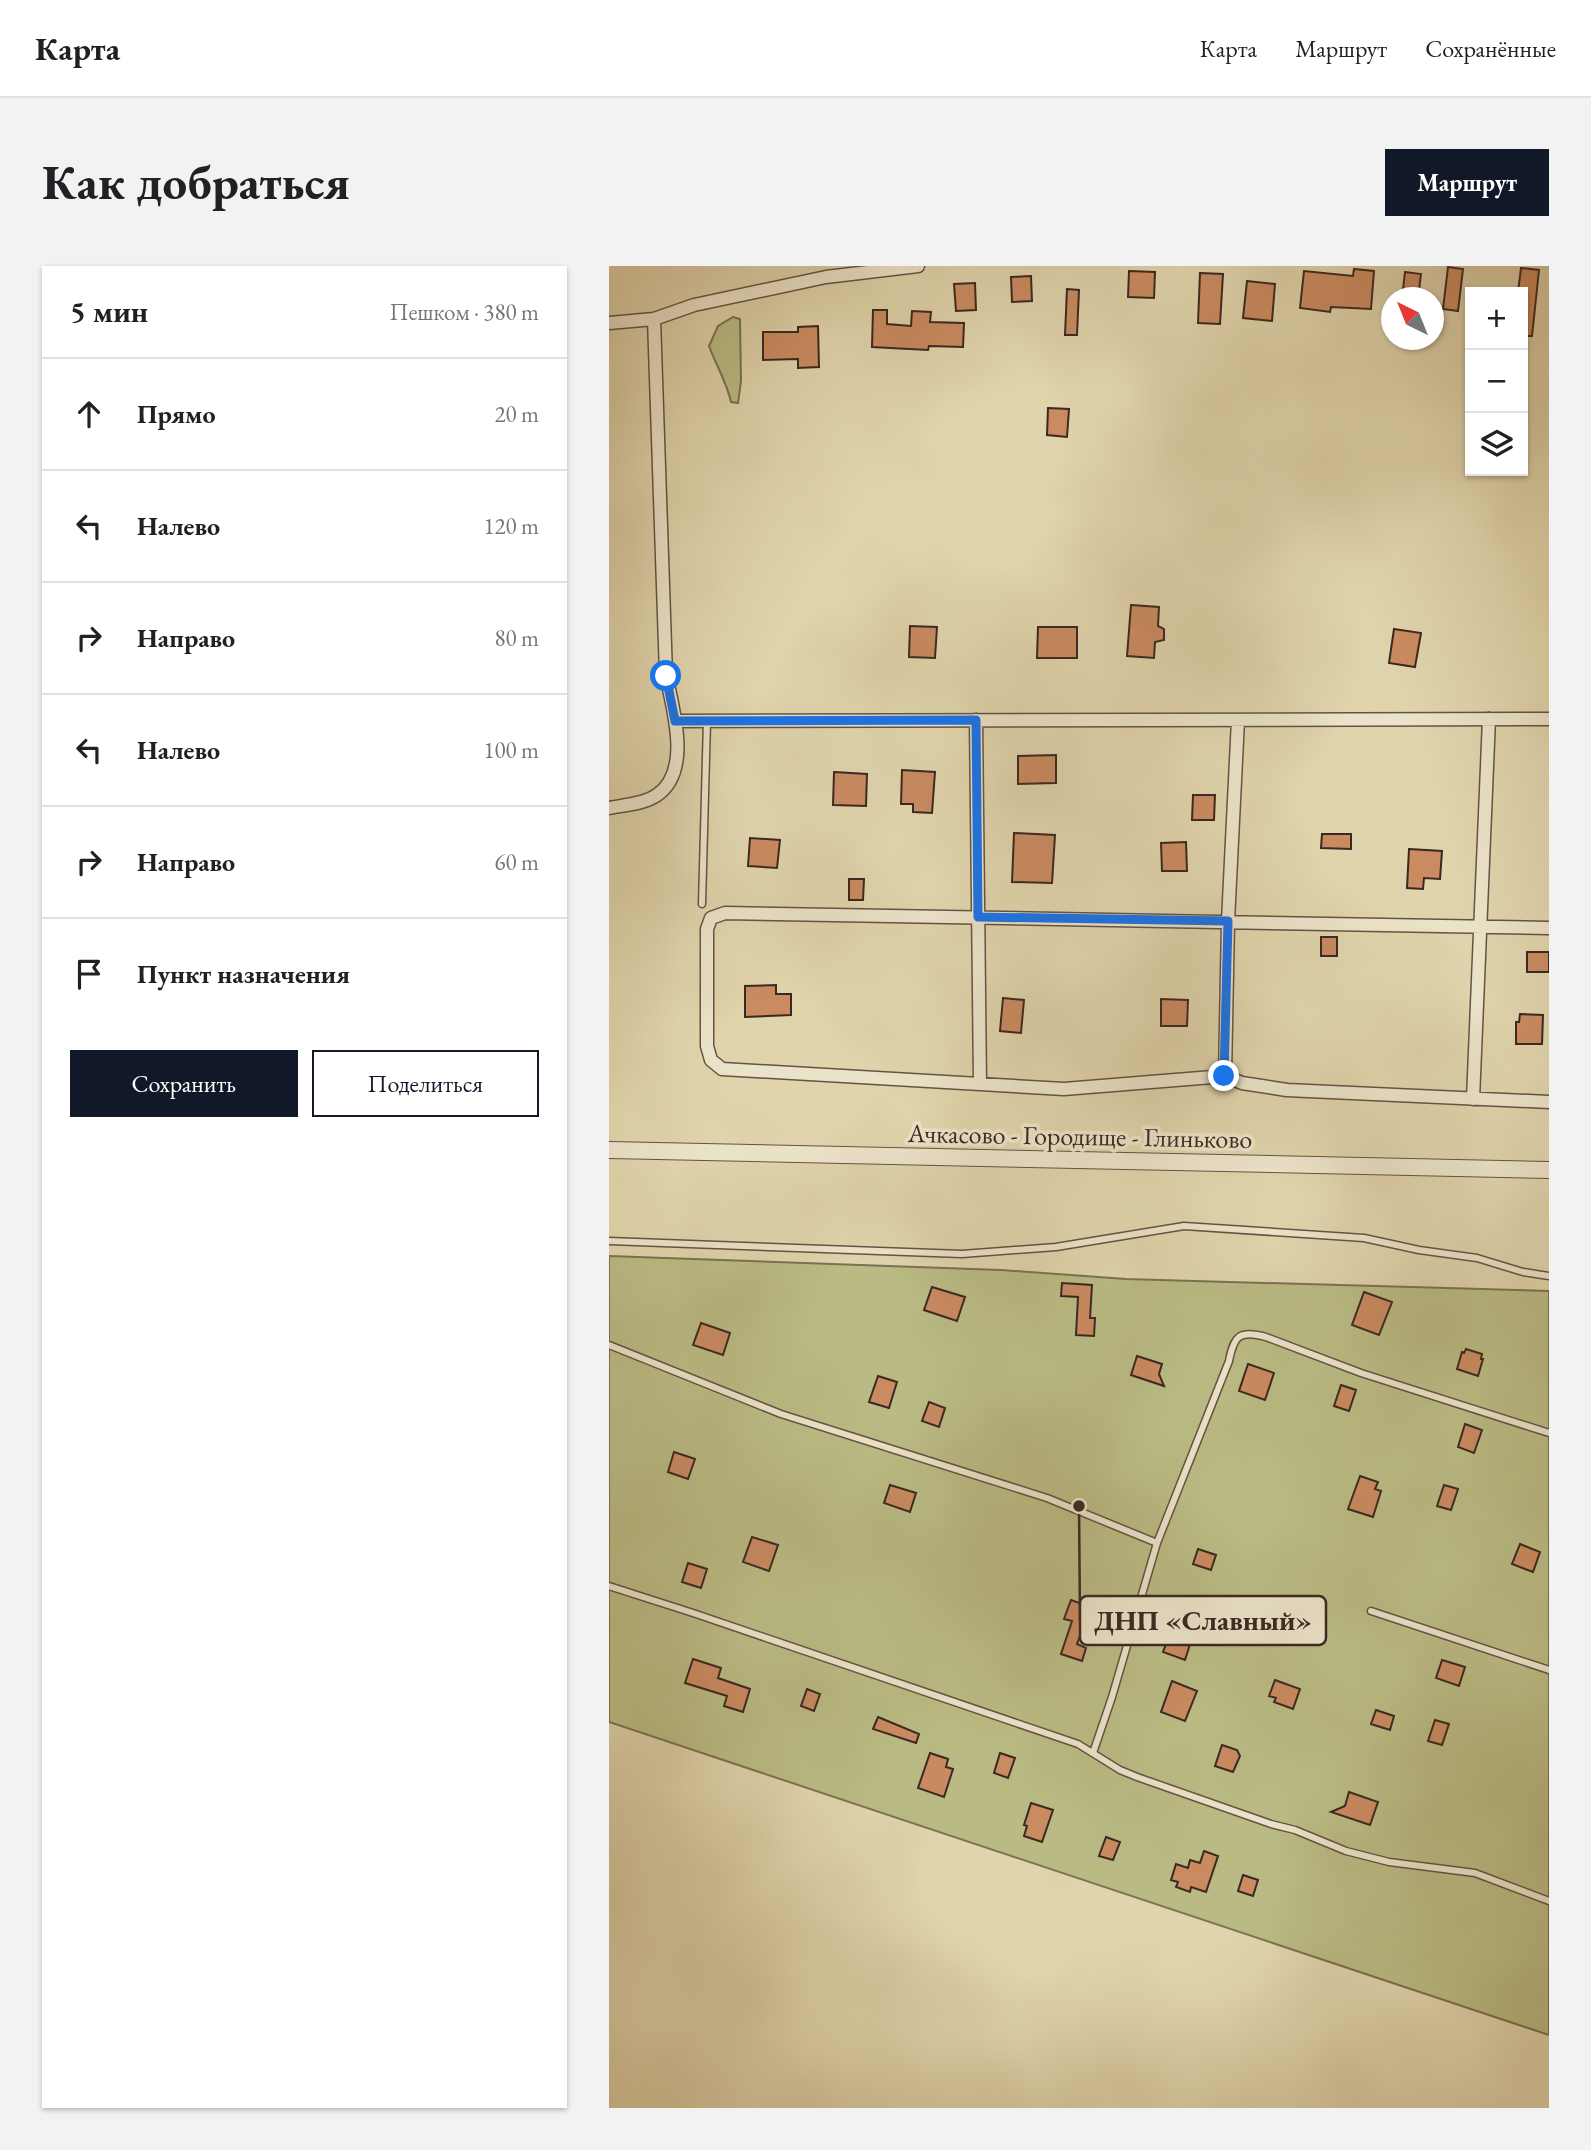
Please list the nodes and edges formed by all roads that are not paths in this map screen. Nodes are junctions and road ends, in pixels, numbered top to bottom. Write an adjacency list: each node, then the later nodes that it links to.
1 (918, 266): 2 (street)
2 (655, 319): 3 (street); 8 (street)
3 (609, 323)
4 (1489, 719): 5 (street); 7 (street); 14 (street)
5 (1549, 719)
6 (976, 720): 7 (street); 9 (street); 12 (street)
7 (1238, 720): 13 (street)
8 (675, 721): 9 (street); 10 (street)
9 (707, 721): 11 (lane)
10 (609, 808)
11 (702, 904)
12 (978, 917): 13 (street); 17 (street); 17 (street)
13 (1228, 921): 14 (street); 16 (street)
14 (1479, 926): 15 (street); 18 (street)
15 (1549, 928)
16 (1224, 1076): 17 (street); 18 (street)
17 (980, 1084)
18 (1473, 1099): 19 (street)
19 (1549, 1102)
20 (609, 1150): 21 (street, Ачкасово - Городище - Глиньково)
21 (1549, 1170)
22 (609, 1241): 23 (lane)
23 (1549, 1276)
24 (609, 1345): 26 (lane)
25 (1549, 1433): 26 (lane)
26 (1157, 1543): 30 (lane)
27 (609, 1586): 30 (lane)
28 (1371, 1611): 29 (lane)
29 (1549, 1670)
30 (1093, 1753): 31 (lane)
31 (1549, 1901)

